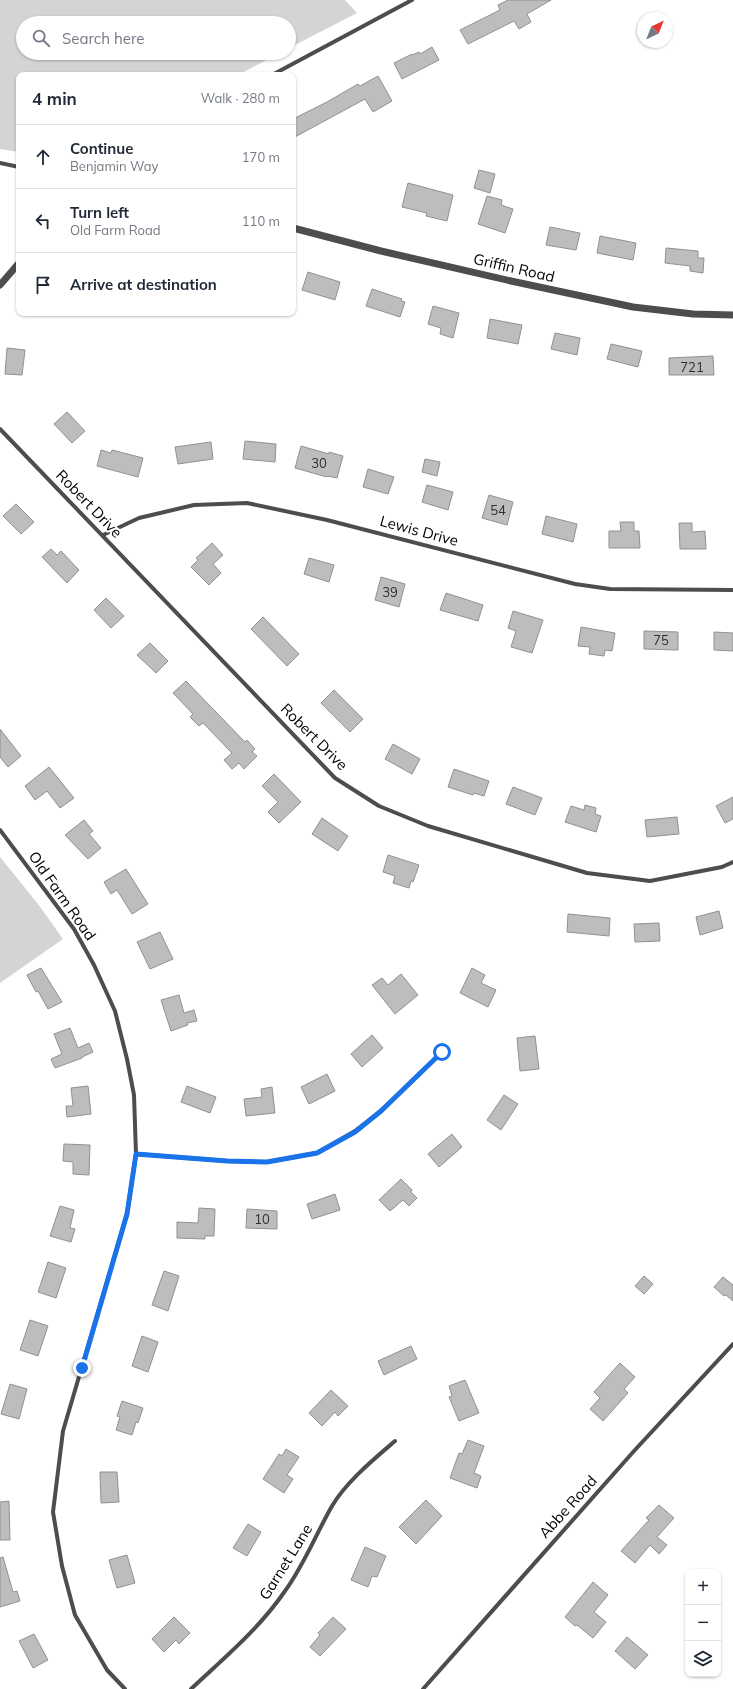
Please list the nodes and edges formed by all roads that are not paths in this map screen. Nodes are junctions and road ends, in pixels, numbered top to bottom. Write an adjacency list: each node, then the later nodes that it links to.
1 (412, 0): 2 (street)
2 (278, 72)
3 (0, 163): 4 (street)
4 (16, 166)
5 (296, 229): 8 (street, Griffin Road)
6 (16, 266): 7 (street)
7 (0, 285)
8 (733, 315)
9 (0, 429): 10 (street, Robert Drive)
10 (103, 535): 11 (street, Lewis Drive); 13 (street, Robert Drive)
11 (733, 590)
12 (0, 830): 15 (street, Old Farm Road)
13 (733, 862)
14 (442, 1052): 15 (street)
15 (136, 1154): 18 (street, Old Farm Road)
16 (733, 1344): 20 (street, Abbe Road)
17 (395, 1441): 19 (street, Garnet Lane)
18 (125, 1689)
19 (191, 1689)
20 (423, 1689)

